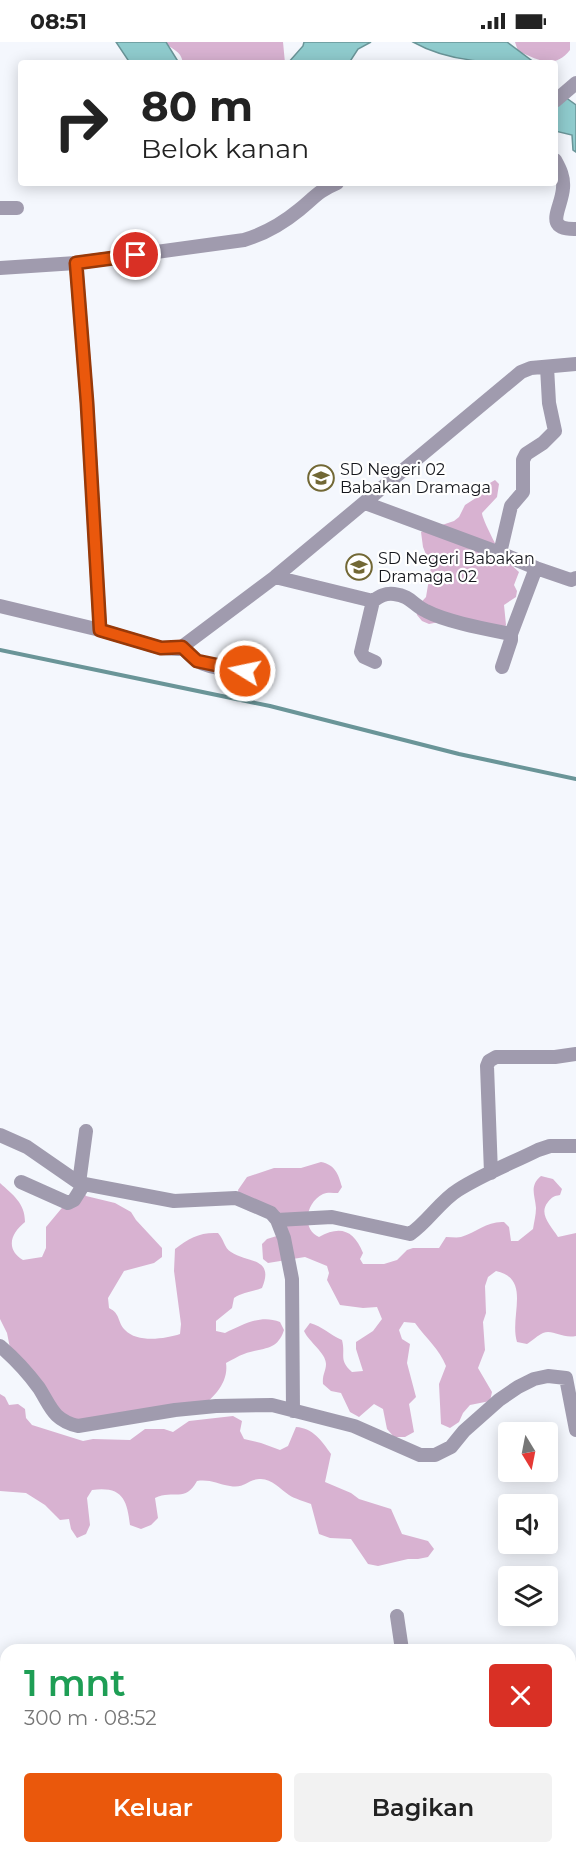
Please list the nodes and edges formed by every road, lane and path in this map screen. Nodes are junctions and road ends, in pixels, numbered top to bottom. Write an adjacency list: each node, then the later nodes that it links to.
1 (573, 85): 2 (street)
2 (558, 98)
3 (558, 165): 7 (street)
4 (331, 186): 8 (street)
5 (0, 208): 6 (street)
6 (17, 208)
7 (576, 229)
8 (76, 263): 9 (street); 19 (street)
9 (0, 268)
10 (576, 364): 11 (street)
11 (547, 367): 12 (street); 13 (street)
12 (365, 503): 13 (street); 15 (street)
13 (500, 553): 14 (street)
14 (536, 568): 16 (street); 20 (street)
15 (275, 577): 17 (street); 21 (street)
16 (576, 578)
17 (373, 601): 20 (street); 22 (street)
18 (0, 606): 19 (street)
19 (100, 630): 21 (street)
20 (511, 634): 24 (street)
21 (182, 647): 23 (street)
22 (375, 662)
23 (259, 667)
24 (502, 667)
25 (576, 1054): 29 (street)
26 (86, 1131): 31 (street)
27 (0, 1135): 31 (street)
28 (576, 1146): 29 (street)
29 (491, 1173): 32 (street)
30 (21, 1182): 31 (street)
31 (82, 1184): 32 (street)
32 (277, 1220): 35 (street)
33 (0, 1346): 35 (street)
34 (571, 1377): 35 (street); 36 (street)
35 (293, 1411)
36 (576, 1430)
37 (397, 1616): 38 (street)
38 (401, 1644)

